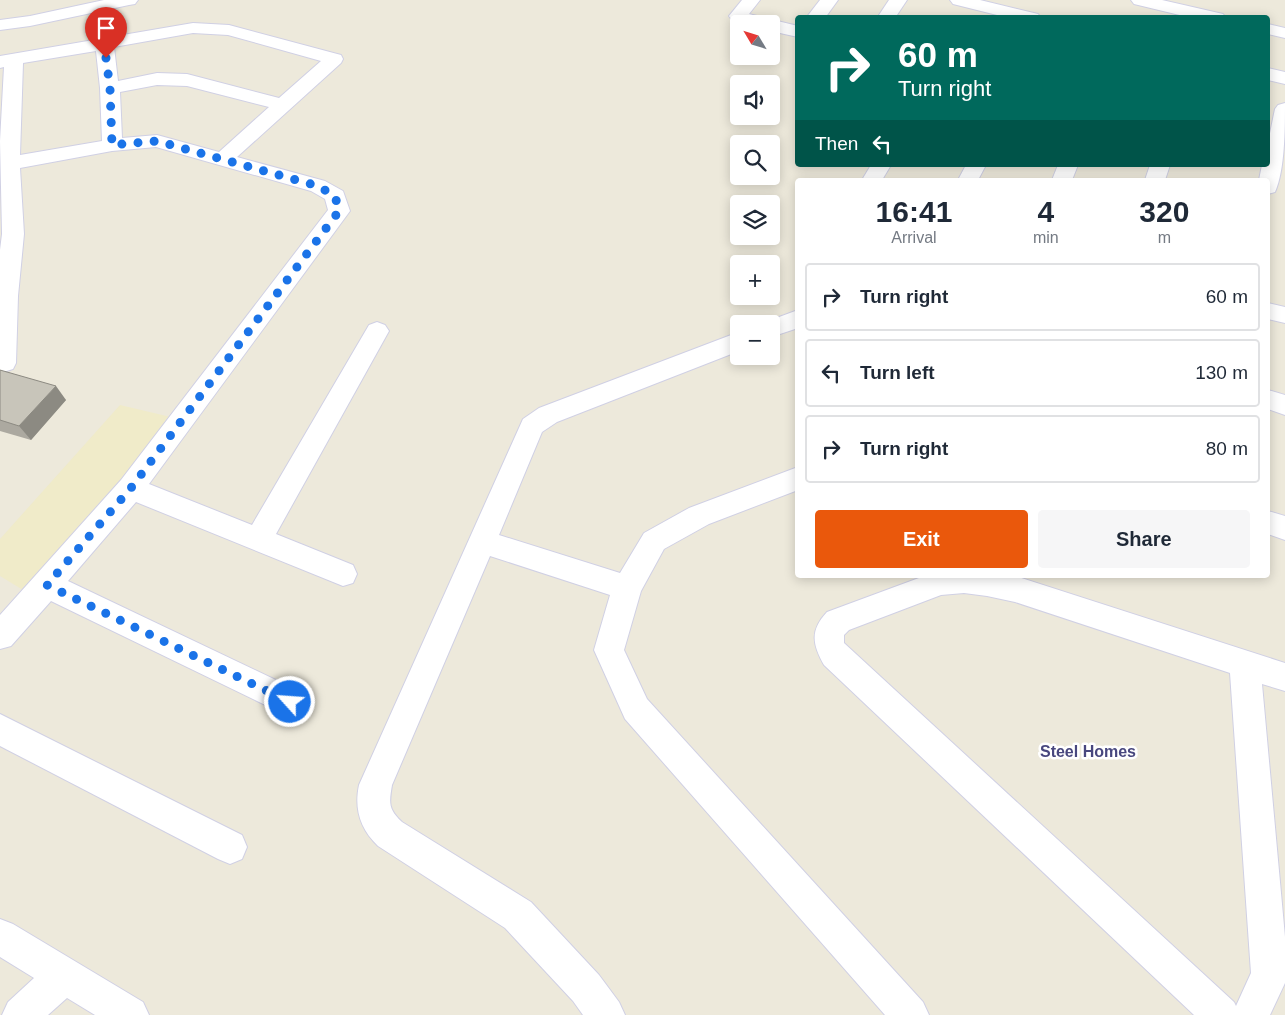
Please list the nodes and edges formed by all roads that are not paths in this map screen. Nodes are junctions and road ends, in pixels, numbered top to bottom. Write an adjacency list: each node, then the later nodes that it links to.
1 (129, 0): 13 (street)
2 (751, 0): 8 (street)
3 (828, 0): 9 (street)
4 (898, 0): 10 (street)
5 (959, 0): 7 (street)
6 (1140, 0): 12 (street)
7 (976, 11): 11 (street)
8 (739, 15)
9 (817, 15)
10 (888, 15)
11 (1008, 15)
12 (1204, 15)
13 (0, 25)
14 (780, 27): 16 (street)
15 (1270, 29): 17 (street)
16 (795, 31)
17 (1285, 33)
18 (104, 44): 19 (street); 22 (street); 23 (street)
19 (7, 61): 27 (street)
20 (1270, 74): 21 (street)
21 (1285, 78)
22 (110, 88): 23 (street); 25 (street)
23 (282, 105): 26 (street)
24 (1285, 108): 30 (street)
25 (112, 145): 26 (street); 27 (street)
26 (223, 158): 43 (street)
27 (5, 165): 31 (street)
28 (880, 167): 29 (street)
29 (873, 178)
30 (1270, 178)
31 (6, 235): 32 (street)
32 (3, 296): 39 (street)
33 (1270, 311): 34 (street)
34 (1285, 315)
35 (795, 319): 36 (street)
36 (780, 325)
37 (377, 330): 46 (street)
38 (730, 344): 47 (street)
39 (2, 364)
40 (1270, 401): 41 (street)
41 (1285, 405)
42 (795, 479): 50 (street)
43 (131, 488): 46 (street); 49 (street)
44 (1270, 524): 45 (street)
45 (1285, 528)
46 (258, 540): 48 (street)
47 (483, 542): 50 (street); 61 (street)
48 (343, 574)
49 (47, 585): 51 (street); 54 (street)
50 (627, 588): 62 (street)
51 (0, 636)
52 (1245, 663): 53 (street); 63 (street); 64 (street)
53 (1285, 677)
54 (290, 702)
55 (0, 729): 56 (street)
56 (230, 847)
57 (0, 937): 58 (street)
58 (64, 975): 59 (street); 60 (street)
59 (21, 1015)
60 (130, 1015)
61 (606, 1015)
62 (910, 1015)
63 (1221, 1015)
64 (1251, 1015)

